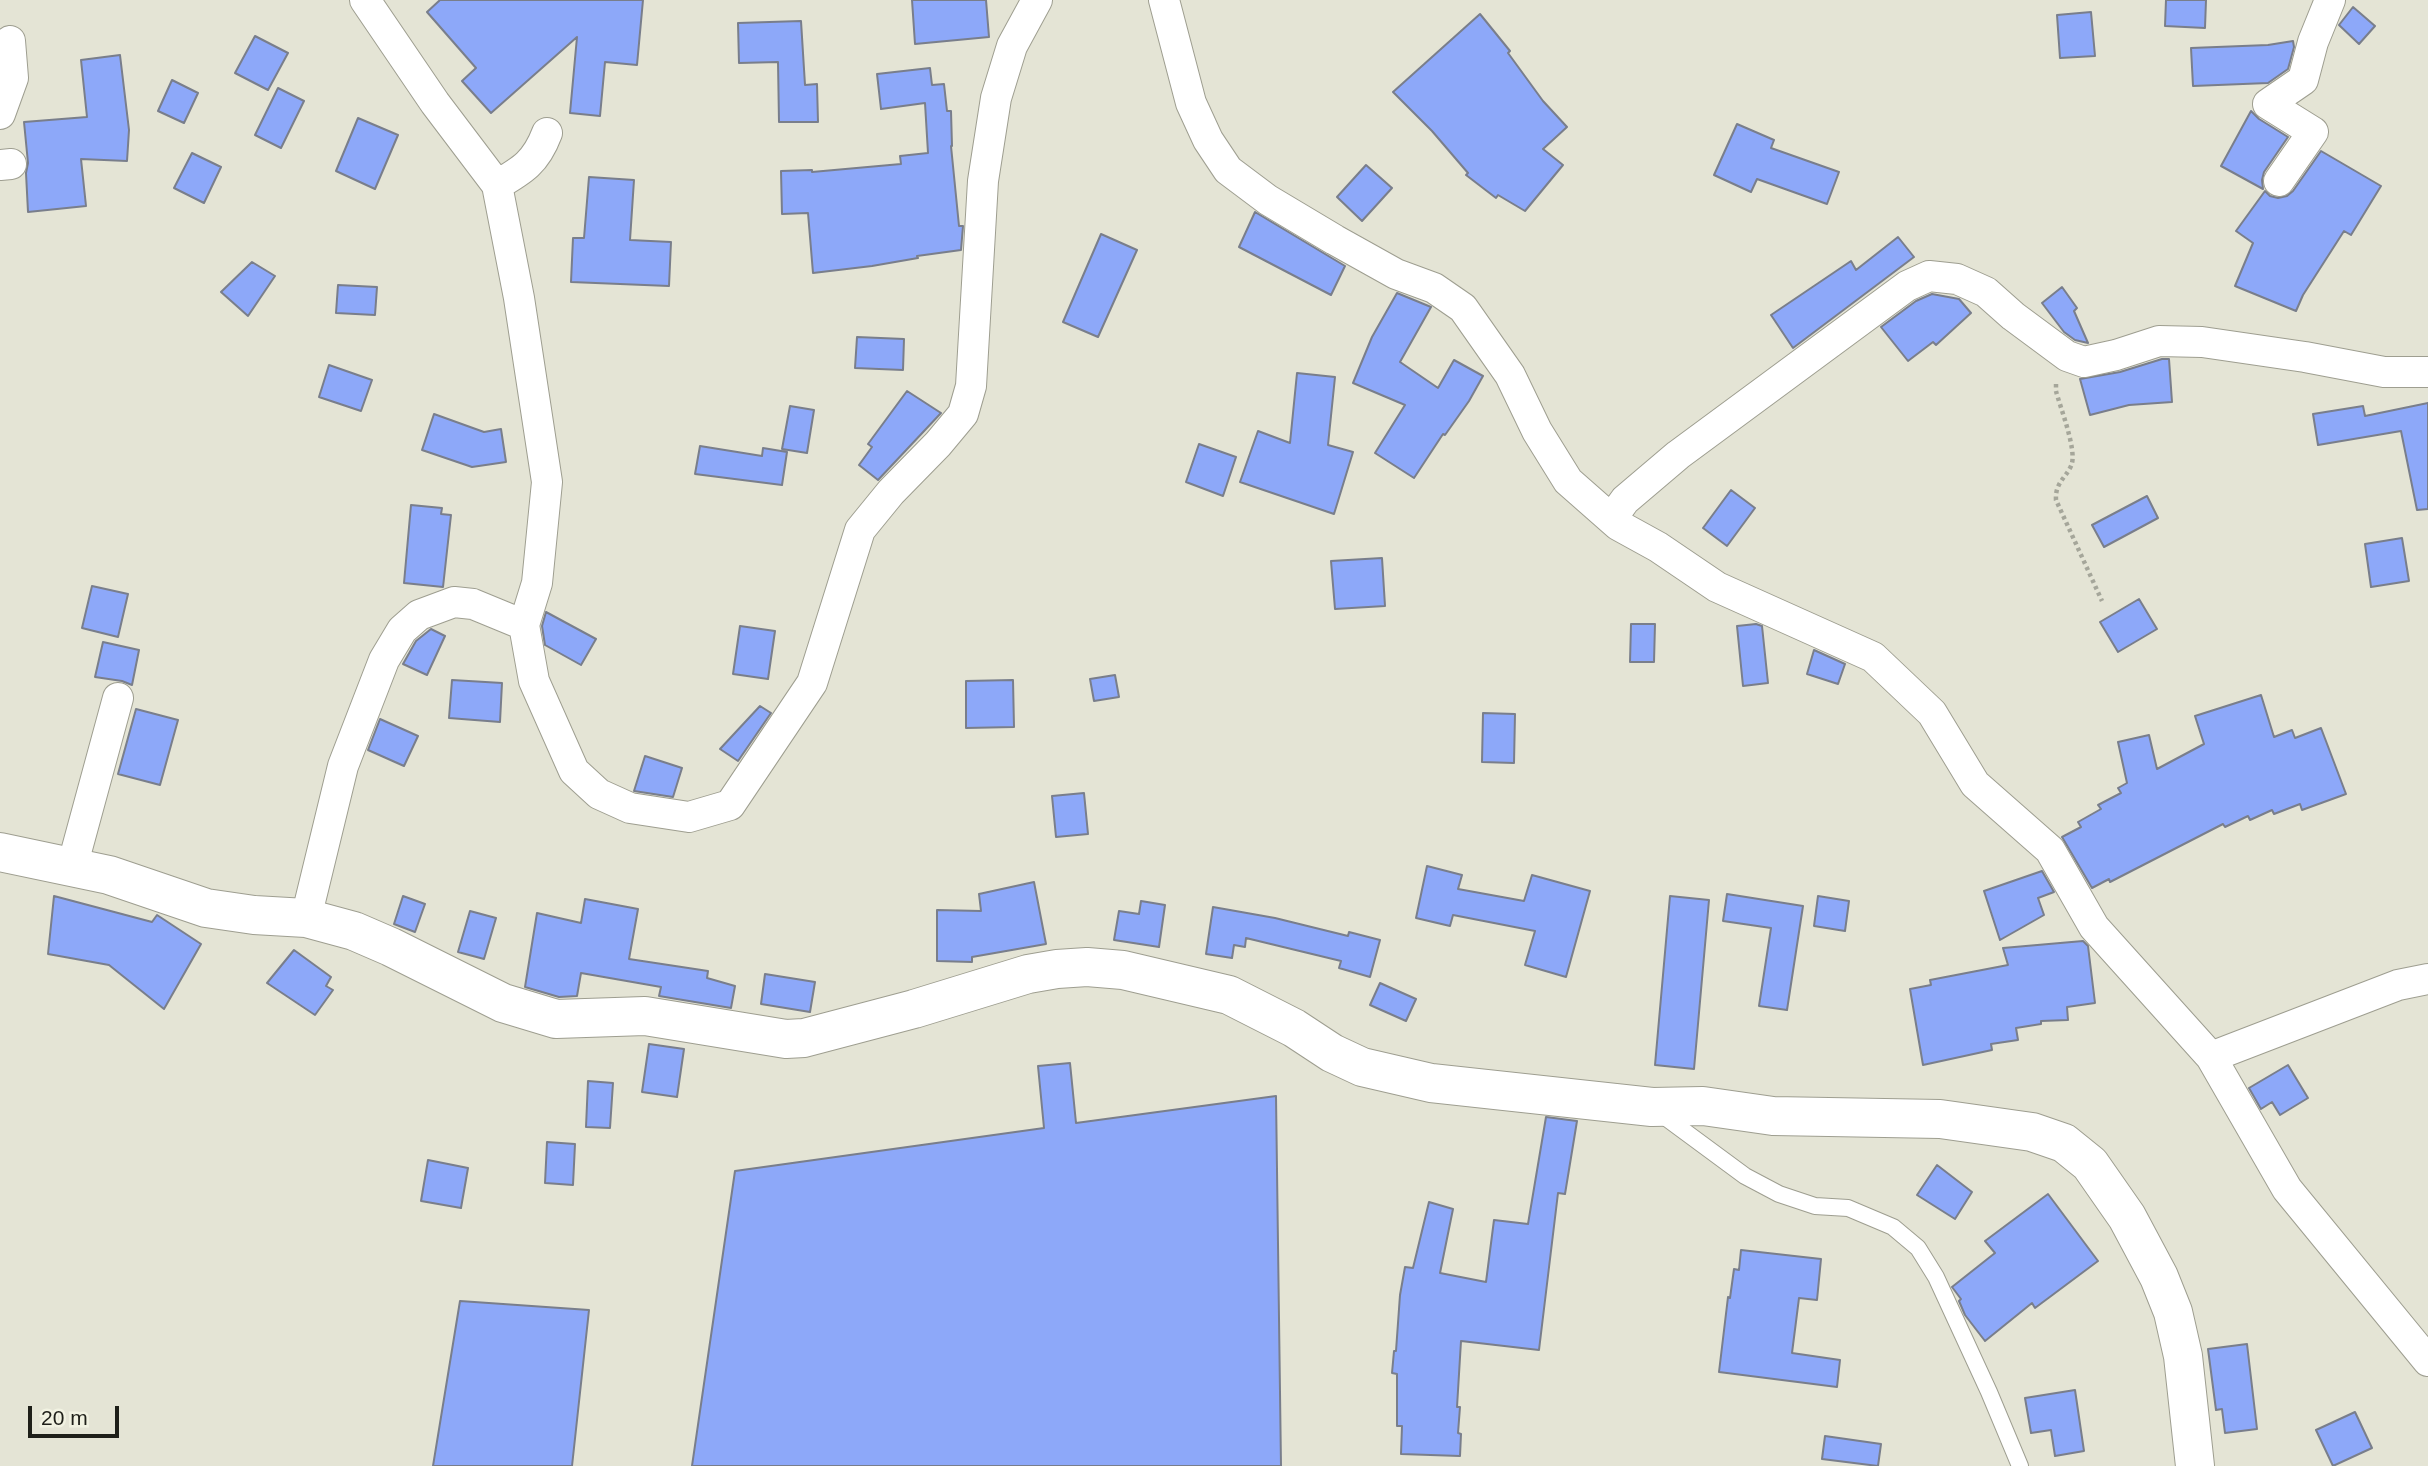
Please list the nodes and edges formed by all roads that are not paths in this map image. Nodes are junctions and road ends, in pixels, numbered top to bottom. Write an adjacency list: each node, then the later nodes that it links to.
1 (365, 0): 9 (street)
2 (1037, 0): 12 (street)
3 (1164, 0): 11 (street)
4 (2330, 0): 8 (street)
5 (10, 41): 6 (street)
6 (0, 114)
7 (547, 133): 9 (street)
8 (2280, 181)
9 (497, 185): 12 (street)
10 (2428, 372): 11 (street)
11 (1612, 518): 18 (street)
12 (524, 625): 16 (street)
13 (118, 698): 15 (street)
14 (0, 852): 15 (street)
15 (72, 867): 16 (street)
16 (306, 918): 19 (street)
17 (2428, 979): 18 (street)
18 (2211, 1057): 20 (street)
19 (1652, 1107): 21 (lane); 22 (street)
20 (2428, 1362)
21 (2020, 1466)
22 (2195, 1466)

